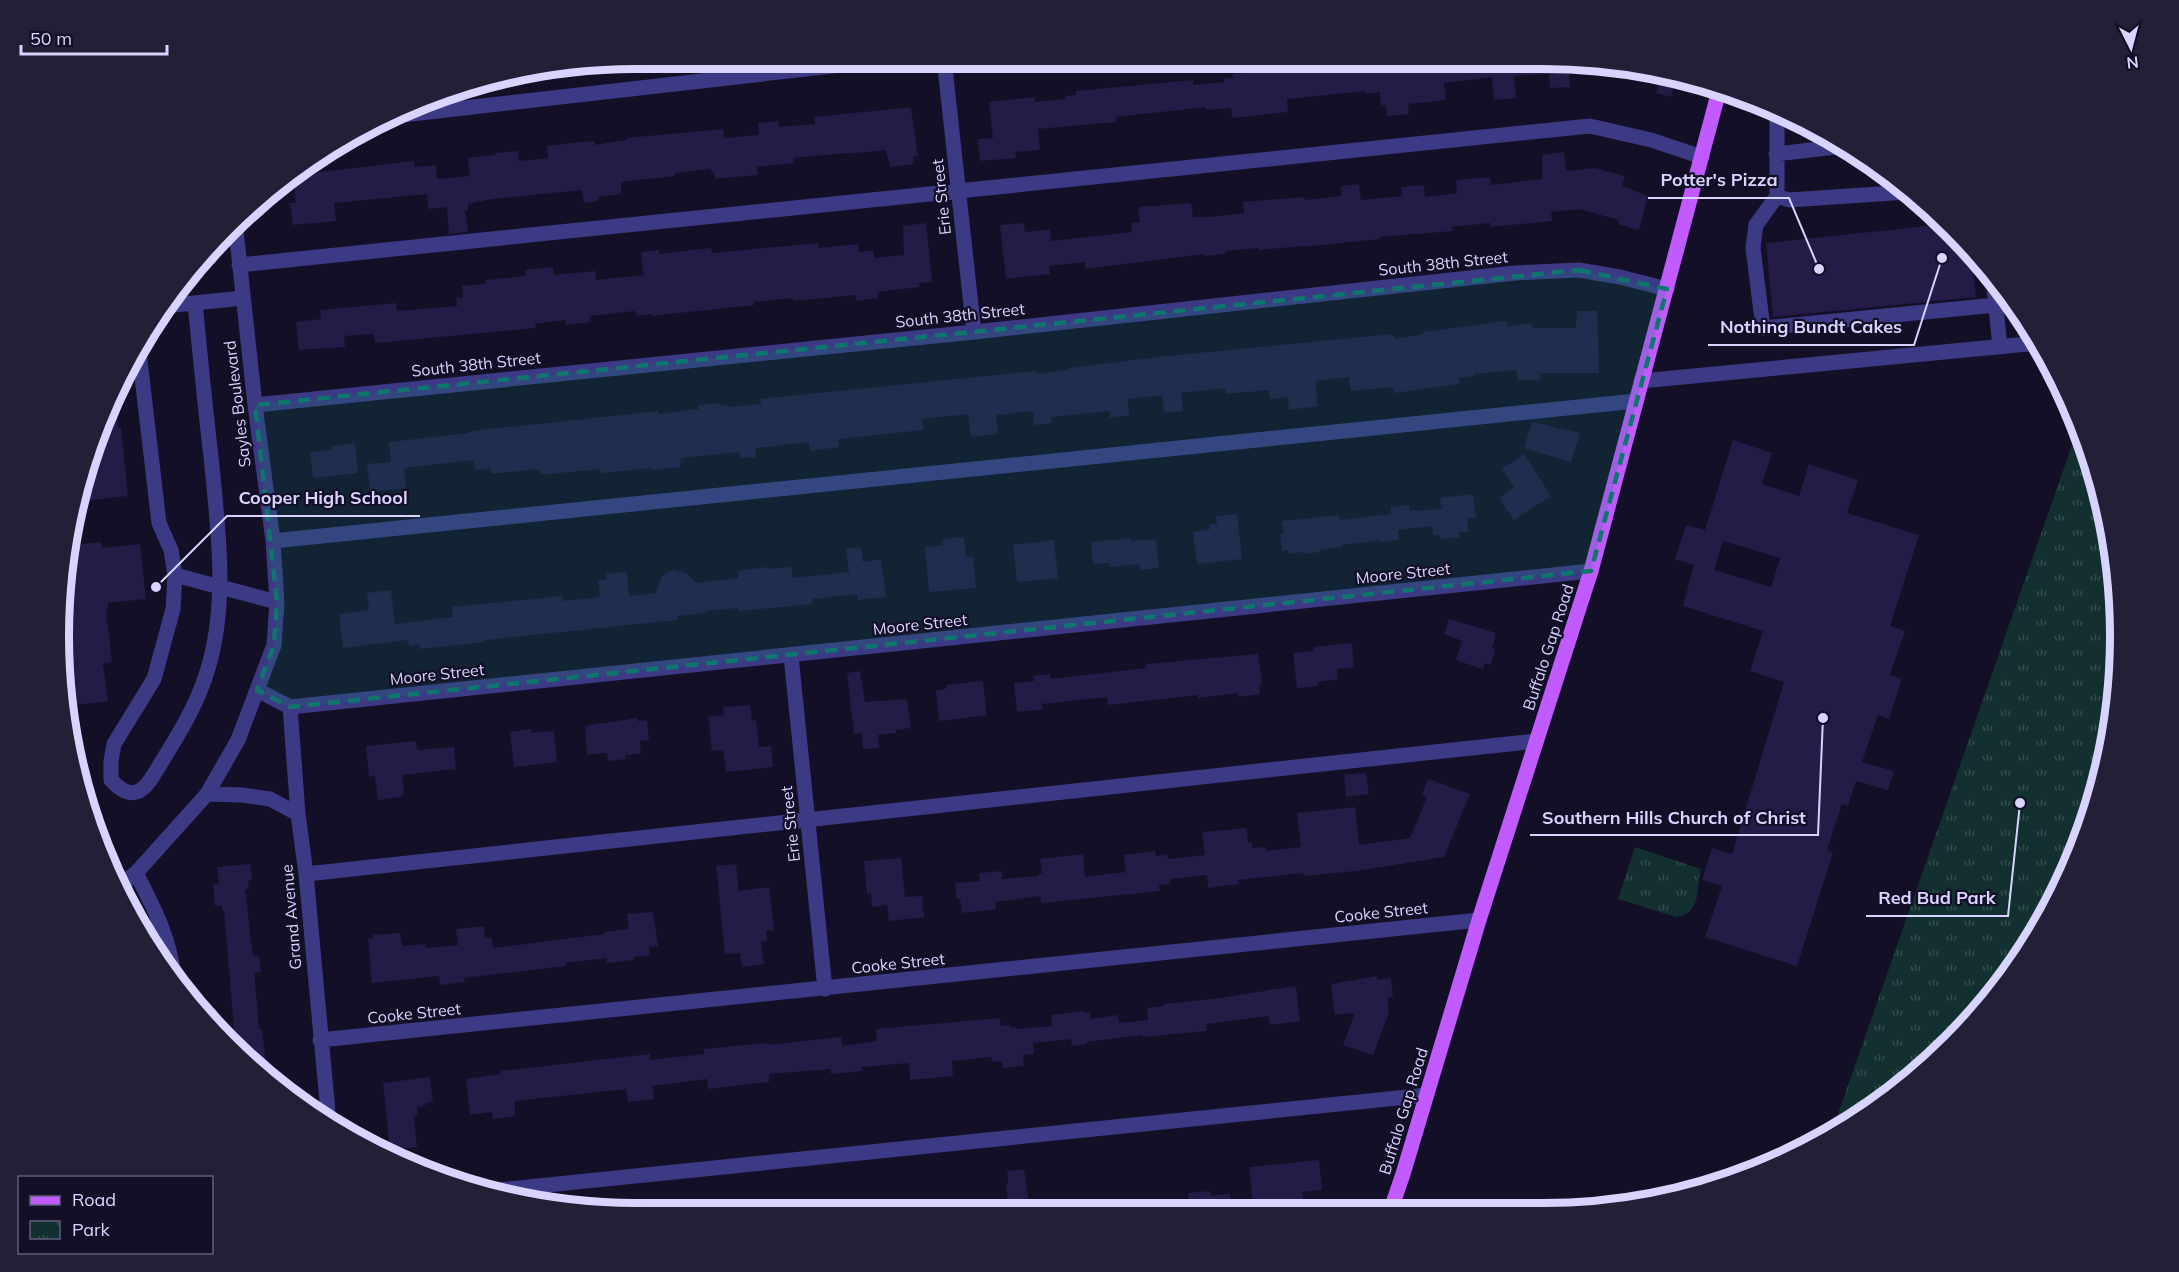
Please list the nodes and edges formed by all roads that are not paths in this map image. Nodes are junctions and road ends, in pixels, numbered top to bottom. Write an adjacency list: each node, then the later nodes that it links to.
1 (806, 69): 4 (street)
2 (945, 69): 9 (street, Erie Street)
3 (1718, 97): 8 (main road, Buffalo Gap Road)
4 (415, 114)
5 (1777, 119): 7 (street)
6 (1831, 148): 7 (street)
7 (1776, 154): 11 (street)
8 (1702, 157): 9 (street); 14 (main road, Buffalo Gap Road)
9 (959, 191): 13 (street); 20 (street, Erie Street)
10 (1896, 193): 11 (street)
11 (1777, 196): 19 (street)
12 (236, 234): 13 (street, Sayles Boulevard)
13 (239, 265): 16 (street, Sayles Boulevard)
14 (1667, 289): 20 (street, South 38th Street); 24 (main road, Buffalo Gap Road)
15 (1996, 295): 19 (street)
16 (243, 298): 17 (street); 26 (street, Sayles Boulevard)
17 (195, 303): 18 (street); 30 (street)
18 (176, 305)
19 (1996, 305): 22 (street)
20 (974, 332): 26 (street, South 38th Street)
21 (2028, 344): 22 (street)
22 (2000, 346): 24 (street)
23 (140, 361): 29 (street)
24 (1641, 381): 25 (main road, Buffalo Gap Road)
25 (1636, 401): 27 (street); 28 (main road, Buffalo Gap Road)
26 (255, 405): 27 (street, Sayles Boulevard)
27 (273, 541): 31 (street, Sayles Boulevard)
28 (1591, 571): 32 (street, Moore Street); 35 (main road, Buffalo Gap Road)
29 (175, 575): 30 (street); 30 (street)
30 (219, 586): 31 (street)
31 (277, 602): 33 (street, Sayles Boulevard)
32 (791, 656): 34 (street, Moore Street); 38 (street, Erie Street)
33 (257, 690): 34 (street); 36 (street, Sayles Boulevard)
34 (290, 707): 37 (street, Grand Avenue)
35 (1536, 741): 38 (street); 42 (main road, Buffalo Gap Road)
36 (207, 794): 37 (street); 39 (street, Sayles Boulevard)
37 (298, 814): 40 (street, Grand Avenue)
38 (808, 819): 40 (street); 44 (street, Erie Street)
39 (136, 873): 41 (street, Sayles Boulevard); 43 (street)
40 (306, 874): 45 (street, Grand Avenue)
41 (125, 882)
42 (1479, 920): 44 (street, Cooke Street); 46 (main road, Buffalo Gap Road)
43 (171, 959)
44 (825, 988): 45 (street, Cooke Street)
45 (320, 1040): 47 (street, Grand Avenue)
46 (1427, 1095): 48 (street); 49 (main road, Buffalo Gap Road)
47 (328, 1111)
48 (511, 1189)
49 (1392, 1203)

